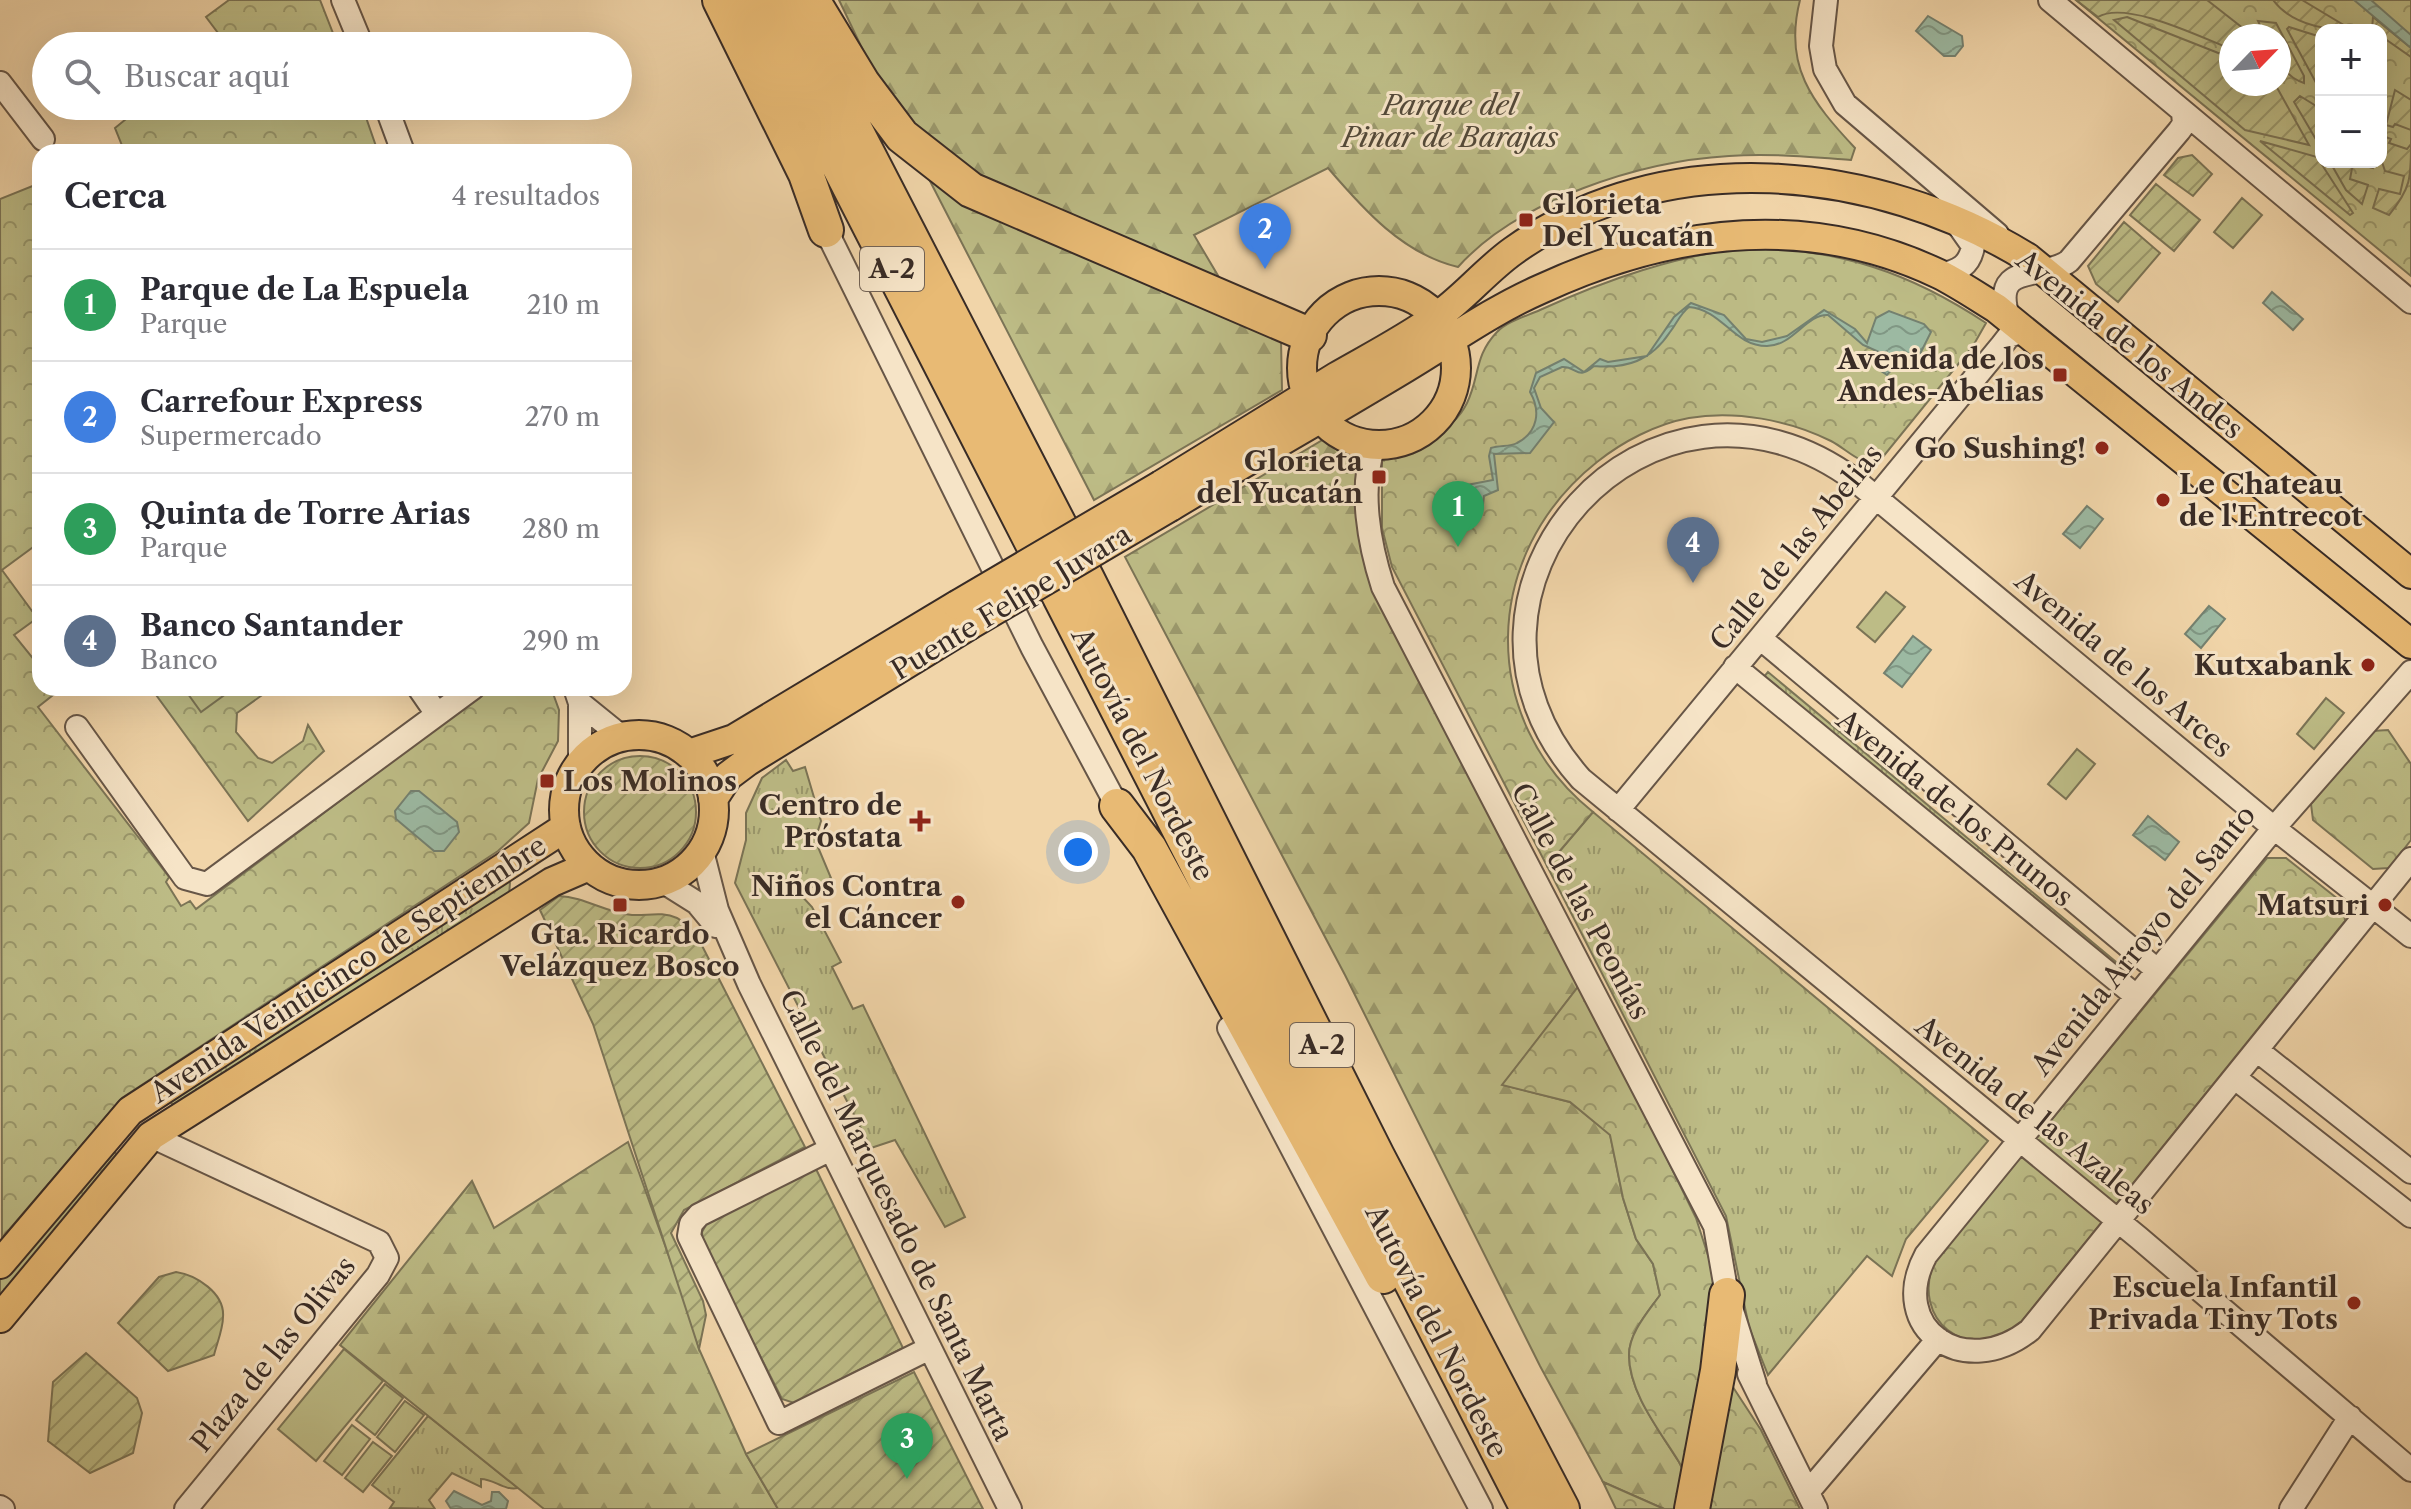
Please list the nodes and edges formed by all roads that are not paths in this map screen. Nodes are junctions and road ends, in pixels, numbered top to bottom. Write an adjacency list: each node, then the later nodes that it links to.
1 (343, 0): 9 (street)
2 (705, 0): 16 (street)
3 (720, 0): 16 (highway)
4 (754, 0): 80 (highway, Autovía del Nordeste / A-2)
5 (788, 0): 81 (highway, Autovía del Nordeste / A-2)
6 (812, 0): 23 (highway)
7 (1826, 0): 17 (street)
8 (2050, 0): 11 (street)
9 (356, 32)
10 (0, 83): 13 (street)
11 (2183, 112): 18 (street); 20 (street)
12 (391, 120): 14 (street)
13 (43, 139)
14 (400, 144)
15 (1952, 218): 17 (main road, Avenida de los Andes); 19 (street, Avenida de los Andes); 22 (main road, Avenida de los Andes)
16 (826, 230): 42 (street)
17 (2012, 248): 18 (main road, Avenida de los Andes)
18 (2047, 272): 21 (street); 27 (main road, Avenida de los Andes)
19 (1940, 275): 21 (main road, Avenida de los Andes); 22 (main road, Avenida de los Andes)
20 (2411, 302)
21 (2017, 323): 26 (street, Calle de las Abelias); 30 (main road, Avenida de los Andes)
22 (1444, 329): 23 (main road); 24 (main road); 25 (main road)
23 (1309, 335): 24 (main road)
24 (1313, 407): 25 (main road); 28 (main road, Puente Felipe Juvara, bridge)
25 (1374, 446): 65 (street, Calle de las Peonías)
26 (1875, 497): 29 (street, Calle de las Abelias); 43 (street, Avenida de los Arces); 45 (street, Avenida de los Arces)
27 (2411, 574)
28 (963, 616): 39 (main road, Puente Felipe Juvara); 41 (main road, Puente Felipe Juvara)
29 (1760, 638): 31 (street, Calle de las Abelias); 53 (street, Avenida de los Prunos)
30 (2411, 644)
31 (1735, 667): 43 (street, Calle de las Abelias); 54 (street, Avenida de los Prunos)
32 (2411, 672): 45 (street, Avenida Arroyo del Santo)
33 (425, 696): 36 (street)
34 (462, 696): 36 (street)
35 (577, 696): 38 (street); 40 (street)
36 (437, 714): 37 (street)
37 (77, 727)
38 (622, 737): 39 (main road); 40 (main road)
39 (689, 754): 41 (main road)
40 (580, 763): 44 (main road)
41 (713, 799): 46 (main road)
42 (1117, 806): 72 (street); 79 (highway)
43 (1618, 810): 58 (street, Avenida de las Azaleas)
44 (566, 827): 48 (main road); 57 (main road, Avenida Veinticinco de Septiembre)
45 (2274, 828): 50 (street, Avenida de los Arces); 53 (street, Avenida Arroyo del Santo)
46 (702, 851): 49 (main road); 52 (street, Calle del Marquesado de Santa Marta)
47 (2411, 859): 50 (street)
48 (589, 866): 49 (main road); 59 (main road, Avenida Veinticinco de Septiembre)
49 (662, 881): 52 (street, Calle del Marquesado de Santa Marta)
50 (2374, 907): 51 (street, Avenida de los Arces); 55 (street)
51 (2411, 936)
52 (731, 947): 60 (street, Calle del Marquesado de Santa Marta)
53 (2157, 970): 54 (street, Avenida Arroyo del Santo)
54 (2136, 996): 58 (street, Avenida Arroyo del Santo)
55 (2258, 1051): 56 (street); 61 (street)
56 (2235, 1078): 62 (street); 63 (street)
57 (121, 1119): 59 (main road); 64 (main road, Avenida Veinticinco de Septiembre)
58 (2018, 1142): 63 (street, Avenida de las Azaleas); 67 (street, Avenida Arroyo del Santo)
59 (144, 1143): 66 (main road, Avenida Veinticinco de Septiembre); 75 (street, Plaza de las Olivas)
60 (831, 1149): 68 (street, Calle del Marquesado de Santa Marta); 68 (street)
61 (2411, 1172)
62 (2411, 1216)
63 (2118, 1221): 67 (street); 71 (street, Avenida de las Azaleas)
64 (0, 1264)
65 (1727, 1295): 69 (highway); 70 (street, Calle de las Peonías)
66 (0, 1318)
67 (1938, 1339): 74 (street)
68 (930, 1348): 76 (street, Calle del Marquesado de Santa Marta)
69 (1718, 1371): 70 (street); 82 (highway)
70 (1755, 1384): 74 (street, Calle de las Peonías)
71 (2350, 1417): 73 (street, Avenida de las Azaleas); 83 (street)
72 (1457, 1462): 77 (street); 78 (street)
73 (2411, 1470)
74 (1812, 1501)
75 (186, 1509)
76 (1010, 1509)
77 (1459, 1509)
78 (1481, 1509)
79 (1513, 1509)
80 (1528, 1509)
81 (1562, 1509)
82 (1692, 1509)
83 (2291, 1509)

